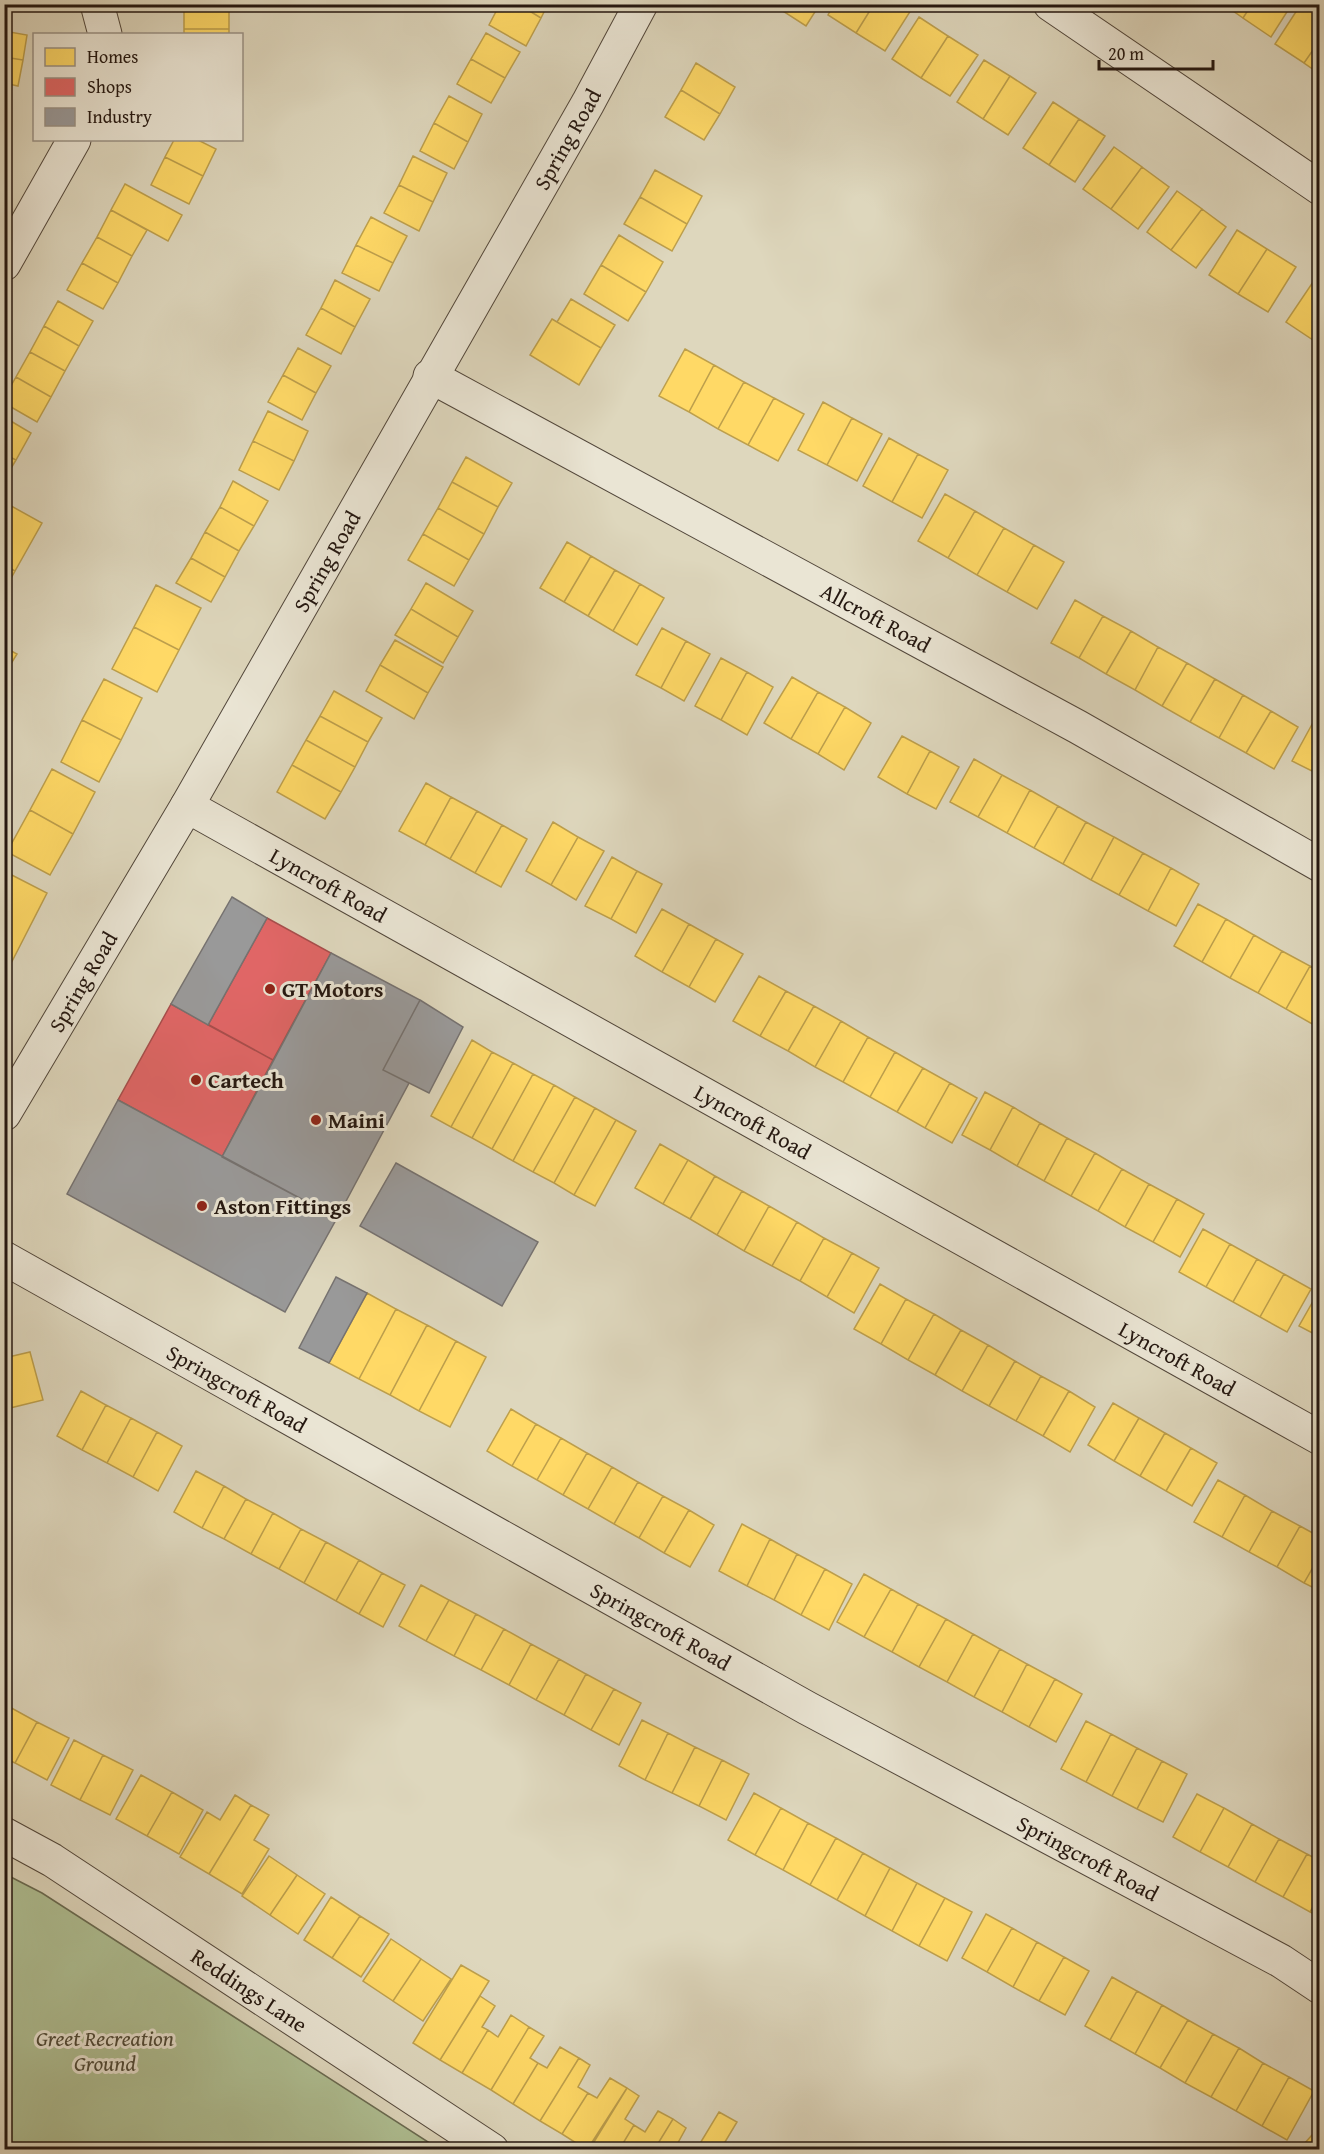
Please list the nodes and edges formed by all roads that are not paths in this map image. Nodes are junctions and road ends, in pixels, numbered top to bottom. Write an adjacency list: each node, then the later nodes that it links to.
1 (97, 4): 4 (street)
2 (641, 4): 8 (street, Spring Road)
3 (1050, 4): 6 (street)
4 (105, 33)
5 (73, 141): 7 (street)
6 (1320, 188)
7 (4, 264)
8 (430, 376): 9 (street, Spring Road); 10 (street, Allcroft Road)
9 (187, 806): 11 (street, Spring Road); 13 (street, Lyncroft Road)
10 (1320, 865)
11 (4, 1114)
12 (4, 1258): 15 (street, Springcroft Road)
13 (1320, 1438)
14 (4, 1834): 16 (street, Reddings Lane)
15 (1320, 1987)
16 (492, 2150)

